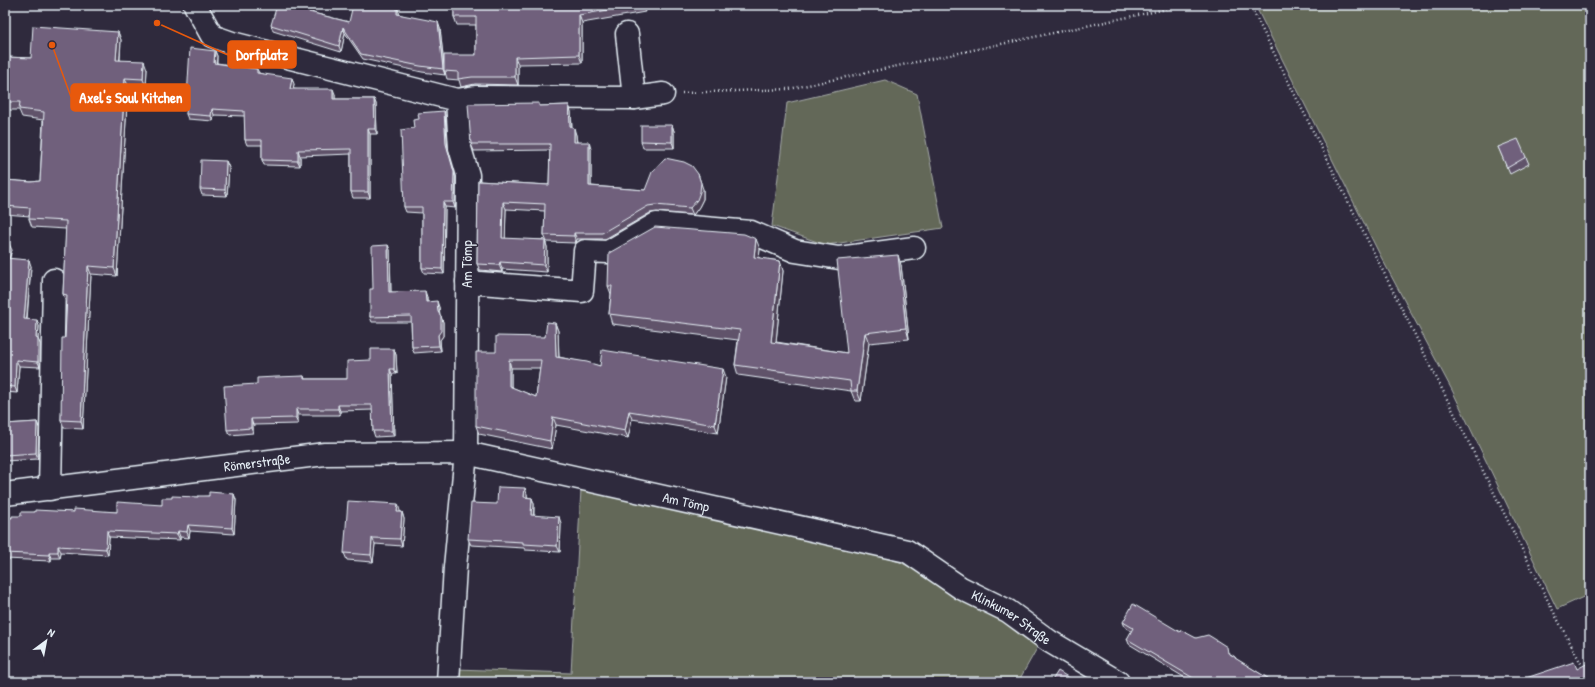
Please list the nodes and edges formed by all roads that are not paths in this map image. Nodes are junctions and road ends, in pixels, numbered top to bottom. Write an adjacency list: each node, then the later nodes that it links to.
1 (195, 5): 5 (street)
2 (627, 34): 4 (street)
3 (663, 94): 4 (street)
4 (634, 98): 5 (street)
5 (457, 100): 8 (street, Am Tömp)
6 (914, 248): 8 (street)
7 (54, 280): 10 (street)
8 (467, 282): 9 (street, Am Tömp)
9 (466, 453): 10 (street, Römerstraße); 12 (street, Am Tömp); 13 (street, Am Tömp)
10 (50, 489): 11 (street, Römerstraße)
11 (5, 494)
12 (907, 551): 14 (street, Klinkumer Straße)
13 (448, 682)
14 (1118, 682)

